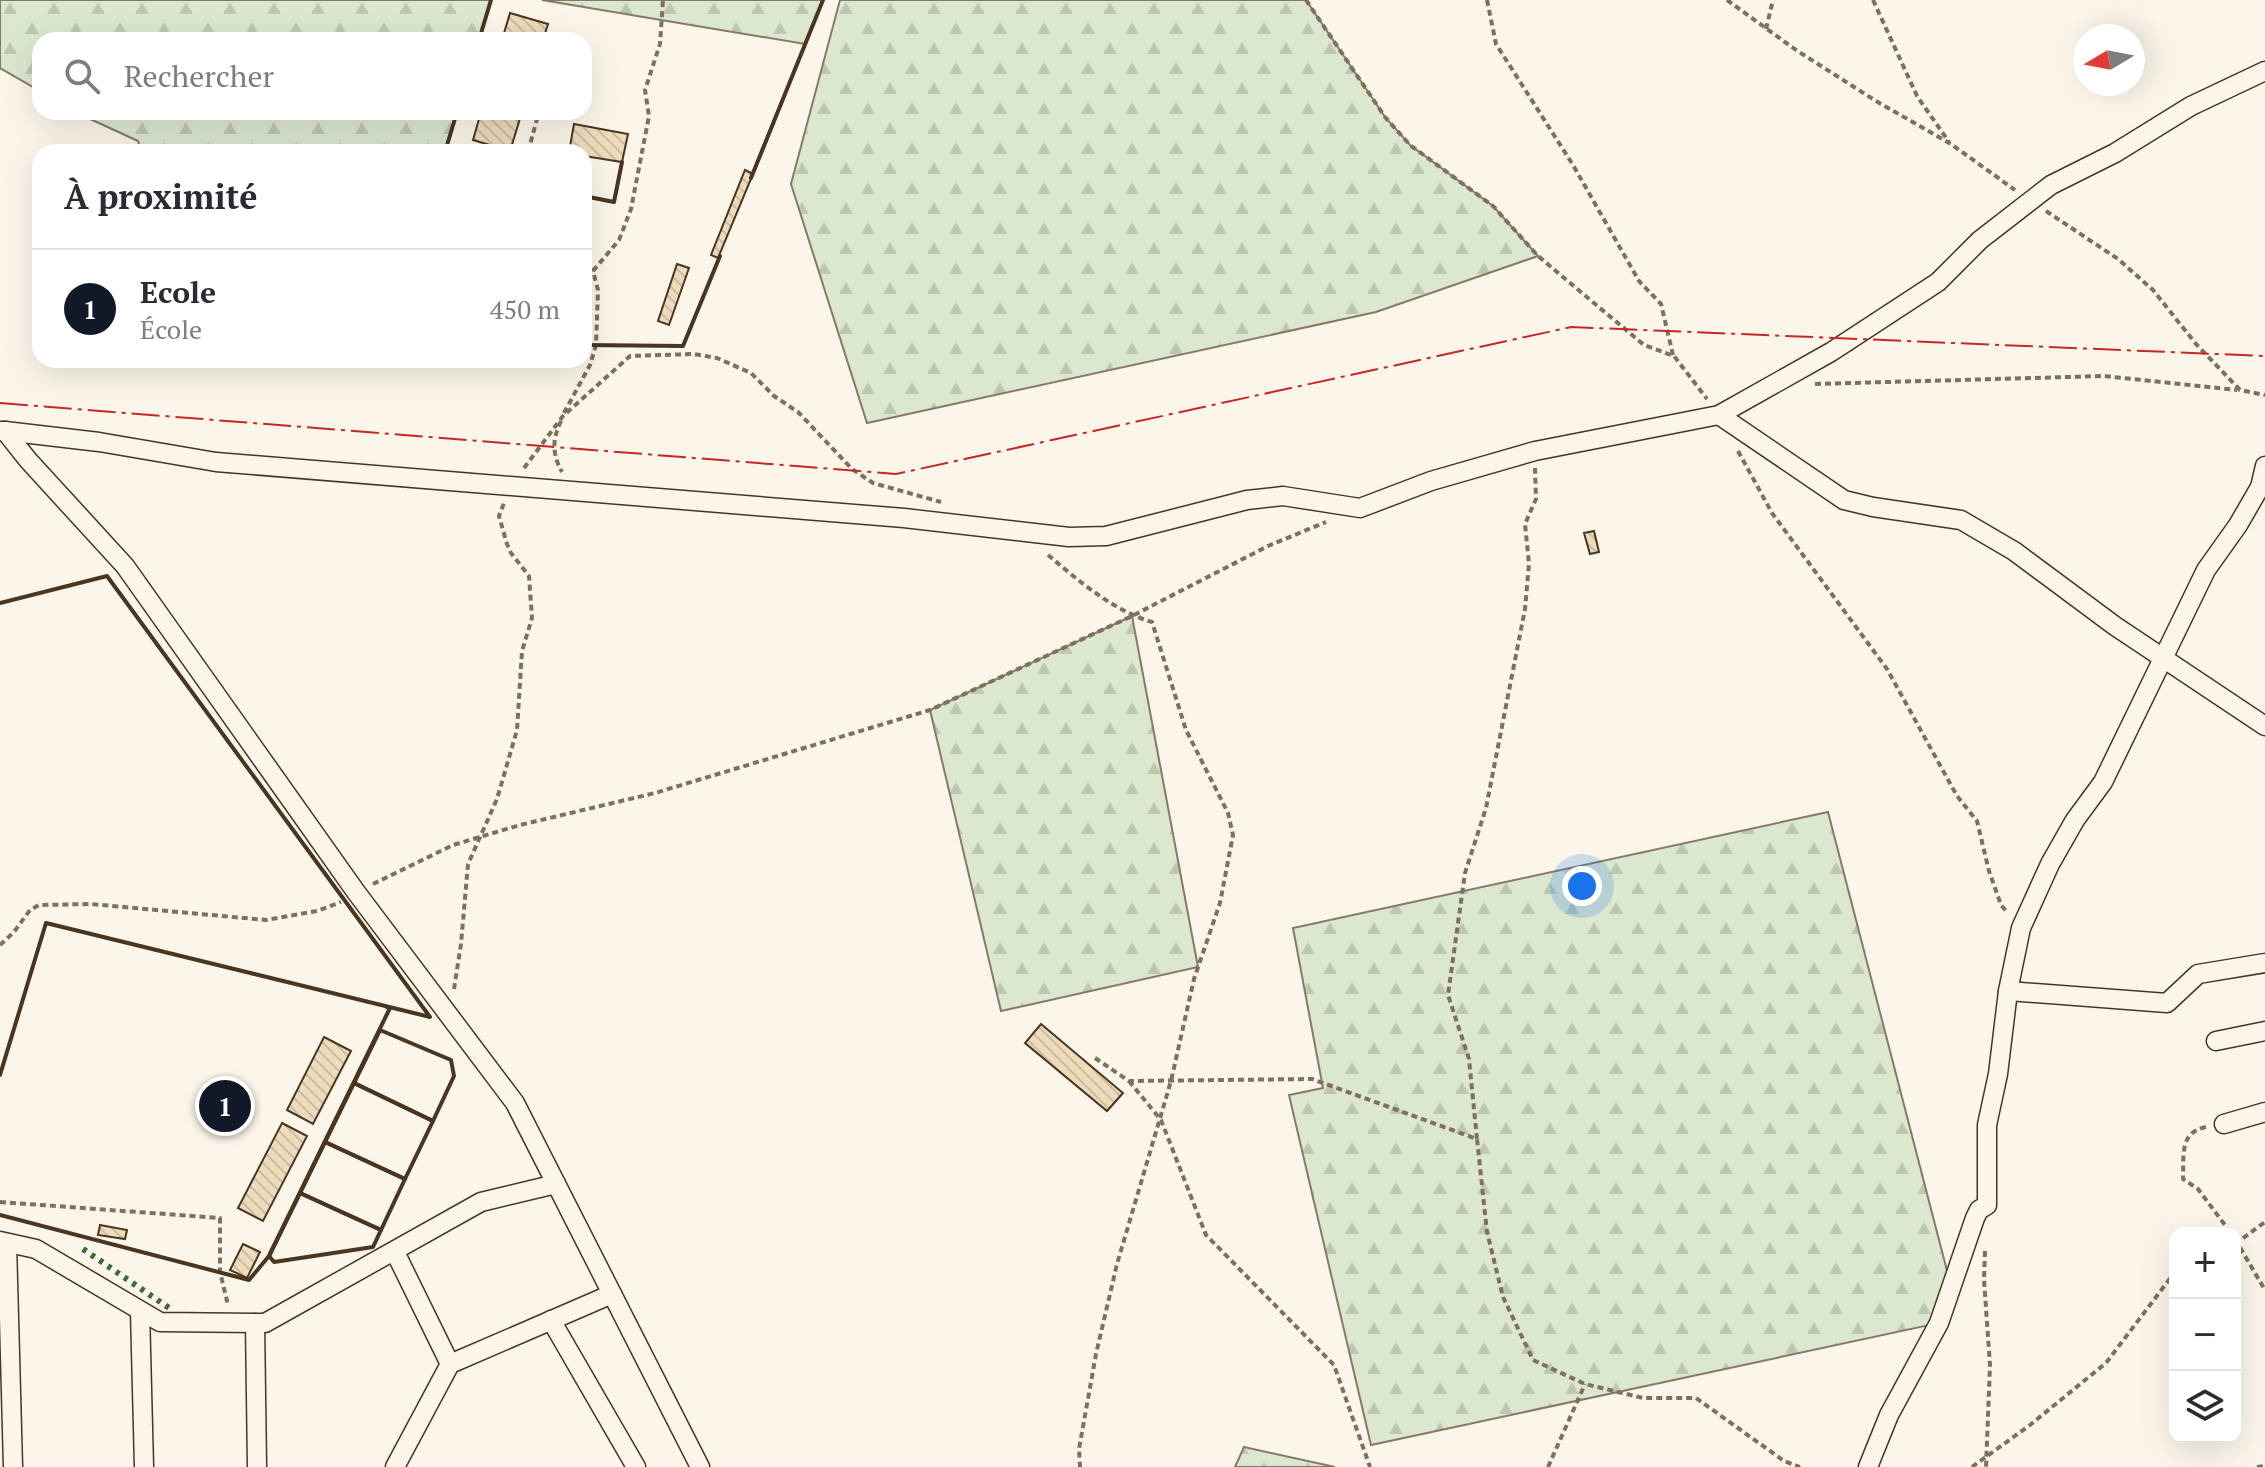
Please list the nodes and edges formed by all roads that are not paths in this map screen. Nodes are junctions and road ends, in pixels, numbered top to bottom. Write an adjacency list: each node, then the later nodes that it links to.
1 (2265, 71): 2 (street)
2 (1719, 415): 3 (street); 5 (street)
3 (2, 431): 13 (street)
4 (2265, 466): 5 (street)
5 (2161, 658): 6 (street); 8 (street)
6 (2265, 726)
7 (2265, 963): 8 (street)
8 (2008, 991): 27 (street)
9 (2265, 1031): 10 (street)
10 (2216, 1041)
11 (2265, 1112): 12 (street)
12 (2224, 1124)
13 (556, 1184): 15 (street); 16 (street)
14 (4, 1242): 17 (street); 21 (street)
15 (395, 1252): 19 (street); 20 (street)
16 (612, 1294): 18 (street); 26 (street)
17 (140, 1311): 19 (street); 22 (street)
18 (551, 1320): 20 (street); 25 (street)
19 (255, 1323): 23 (street)
20 (450, 1364): 24 (street)
21 (13, 1467)
22 (144, 1467)
23 (257, 1467)
24 (395, 1467)
25 (636, 1467)
26 (700, 1467)
27 (1868, 1467)

